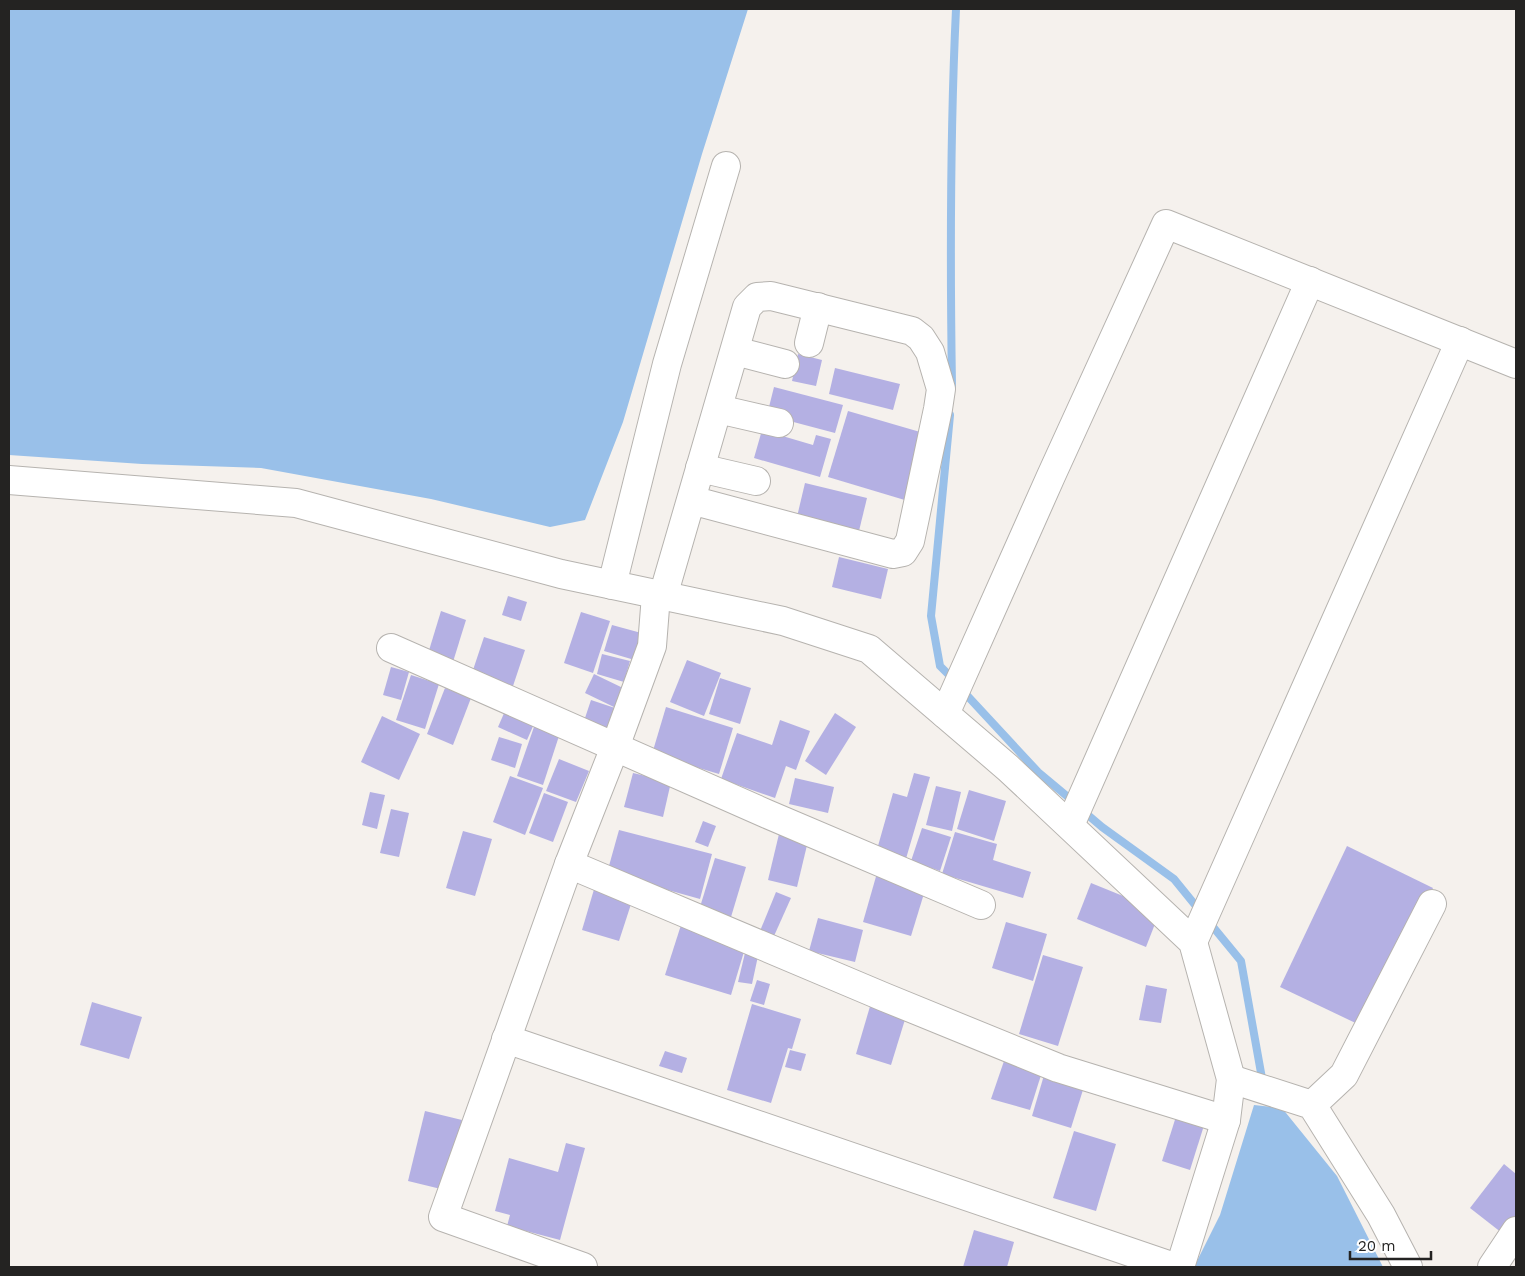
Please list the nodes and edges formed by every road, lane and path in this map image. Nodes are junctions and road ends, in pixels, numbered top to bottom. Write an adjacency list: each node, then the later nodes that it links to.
1 (726, 166): 15 (street)
2 (1310, 282): 4 (street); 18 (street); 20 (street)
3 (818, 308): 5 (street); 6 (street); 14 (street)
4 (1460, 341): 8 (street); 24 (street)
5 (809, 343)
6 (735, 351): 7 (street); 9 (street)
7 (785, 364)
8 (1516, 364)
9 (718, 409): 10 (street); 11 (street)
10 (778, 423)
11 (700, 468): 13 (street); 14 (street)
12 (9, 480): 15 (street)
13 (756, 481)
14 (691, 500): 16 (street)
15 (612, 585): 16 (street)
16 (659, 596): 18 (street); 19 (street)
17 (390, 648): 19 (street)
18 (949, 706): 20 (street)
19 (615, 747): 21 (street); 23 (street)
20 (1071, 822): 24 (street)
21 (569, 864): 25 (street); 28 (street)
22 (1432, 904): 27 (street)
23 (982, 905)
24 (1196, 936): 26 (street)
25 (506, 1039): 30 (street); 31 (street)
26 (1241, 1082): 27 (street); 28 (street)
27 (1312, 1106): 33 (street)
28 (1226, 1120): 32 (street)
29 (1516, 1231): 34 (street)
30 (583, 1267)
31 (1174, 1267)
32 (1180, 1267)
33 (1408, 1267)
34 (1492, 1267)

